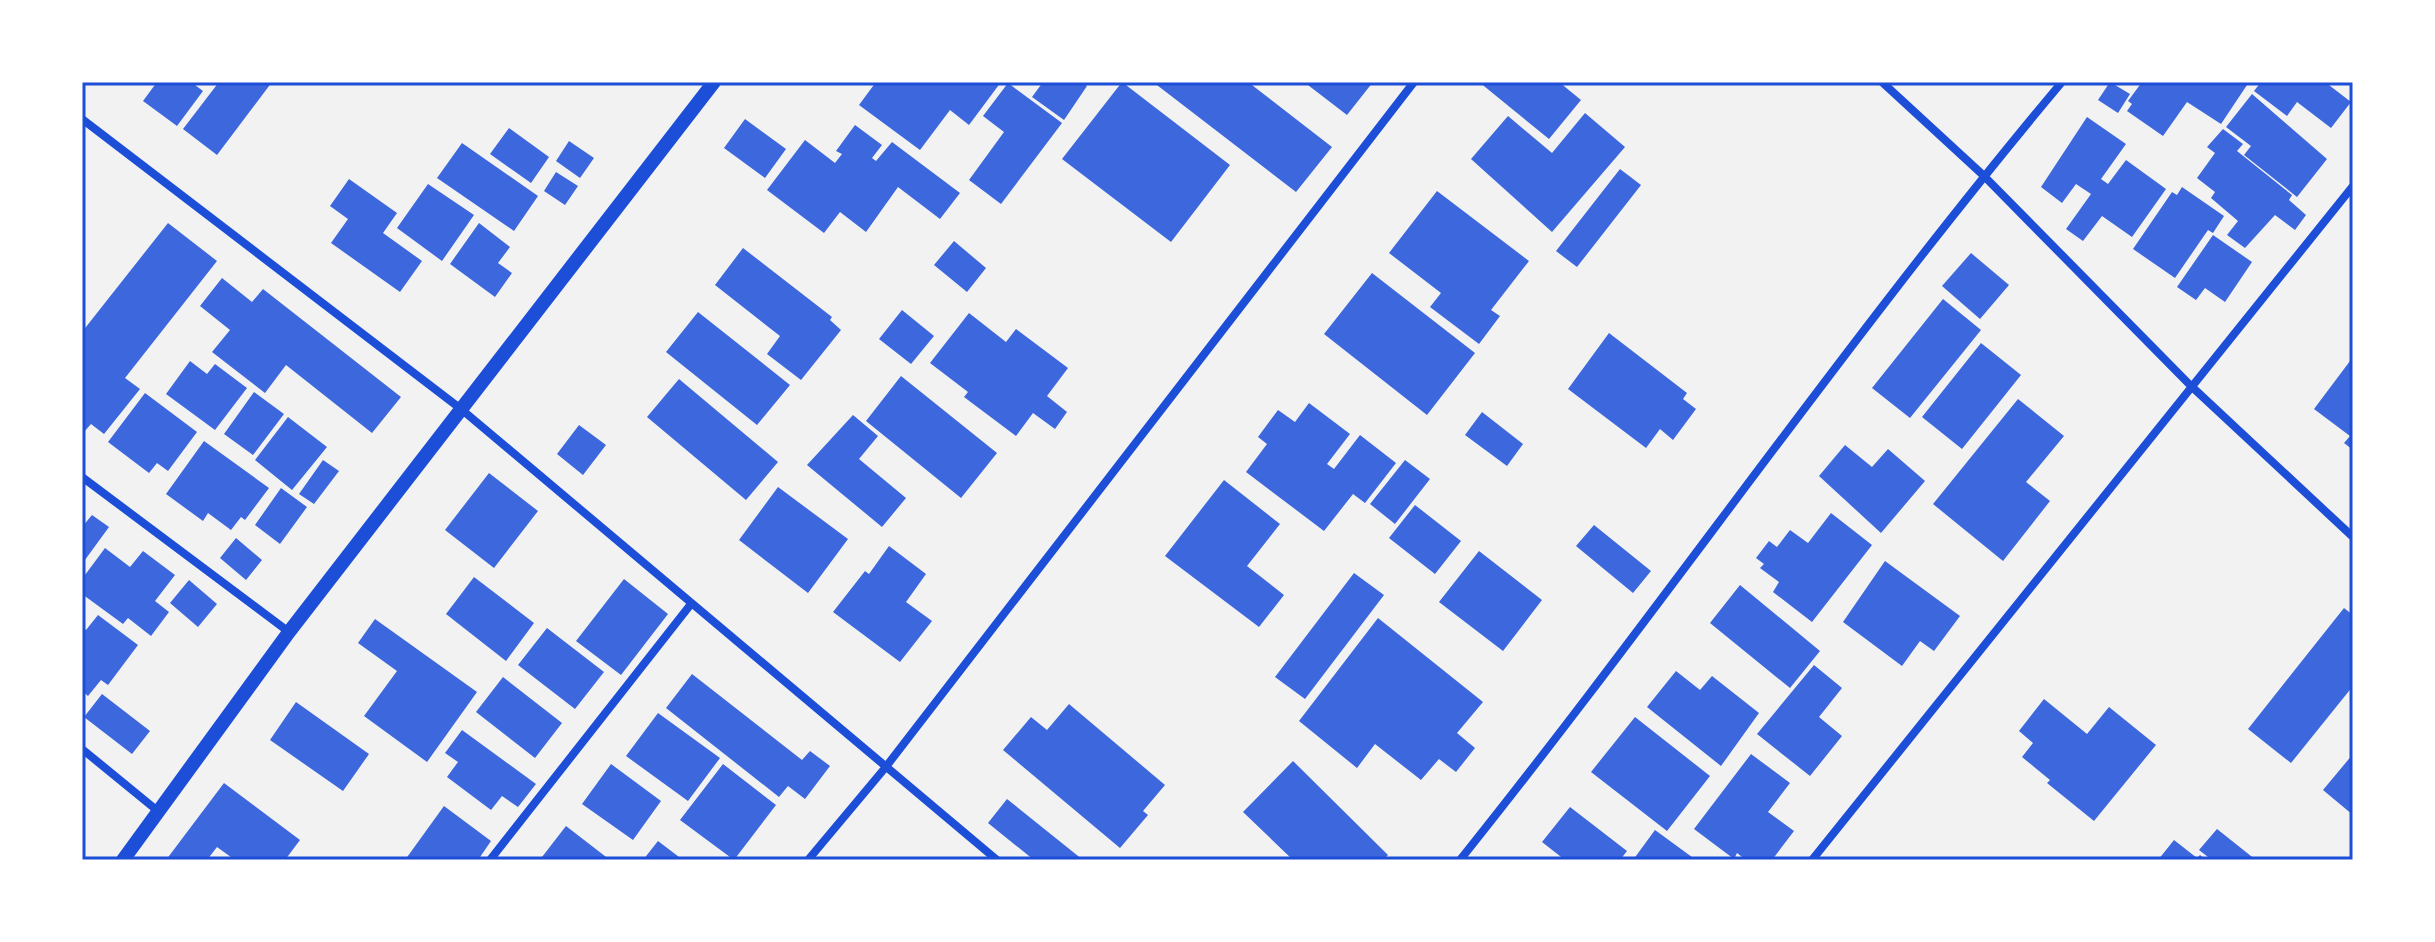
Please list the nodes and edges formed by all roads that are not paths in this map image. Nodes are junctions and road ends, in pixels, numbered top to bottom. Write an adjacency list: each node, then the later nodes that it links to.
1 (714, 82): 9 (street)
2 (1414, 82): 15 (street)
3 (1882, 82): 6 (street)
4 (2062, 82): 6 (street)
5 (82, 119): 9 (street)
6 (1983, 175): 8 (street); 21 (street)
7 (2353, 186): 8 (street)
8 (2190, 385): 11 (street); 22 (street)
9 (461, 409): 12 (street); 13 (street)
10 (82, 477): 13 (street)
11 (2353, 537)
12 (691, 604): 15 (street); 18 (street)
13 (289, 632): 16 (street)
14 (82, 749): 16 (street)
15 (885, 768): 19 (street); 20 (street)
16 (160, 813): 17 (street)
17 (123, 860)
18 (490, 860)
19 (808, 860)
20 (997, 860)
21 (1460, 860)
22 (1812, 860)

